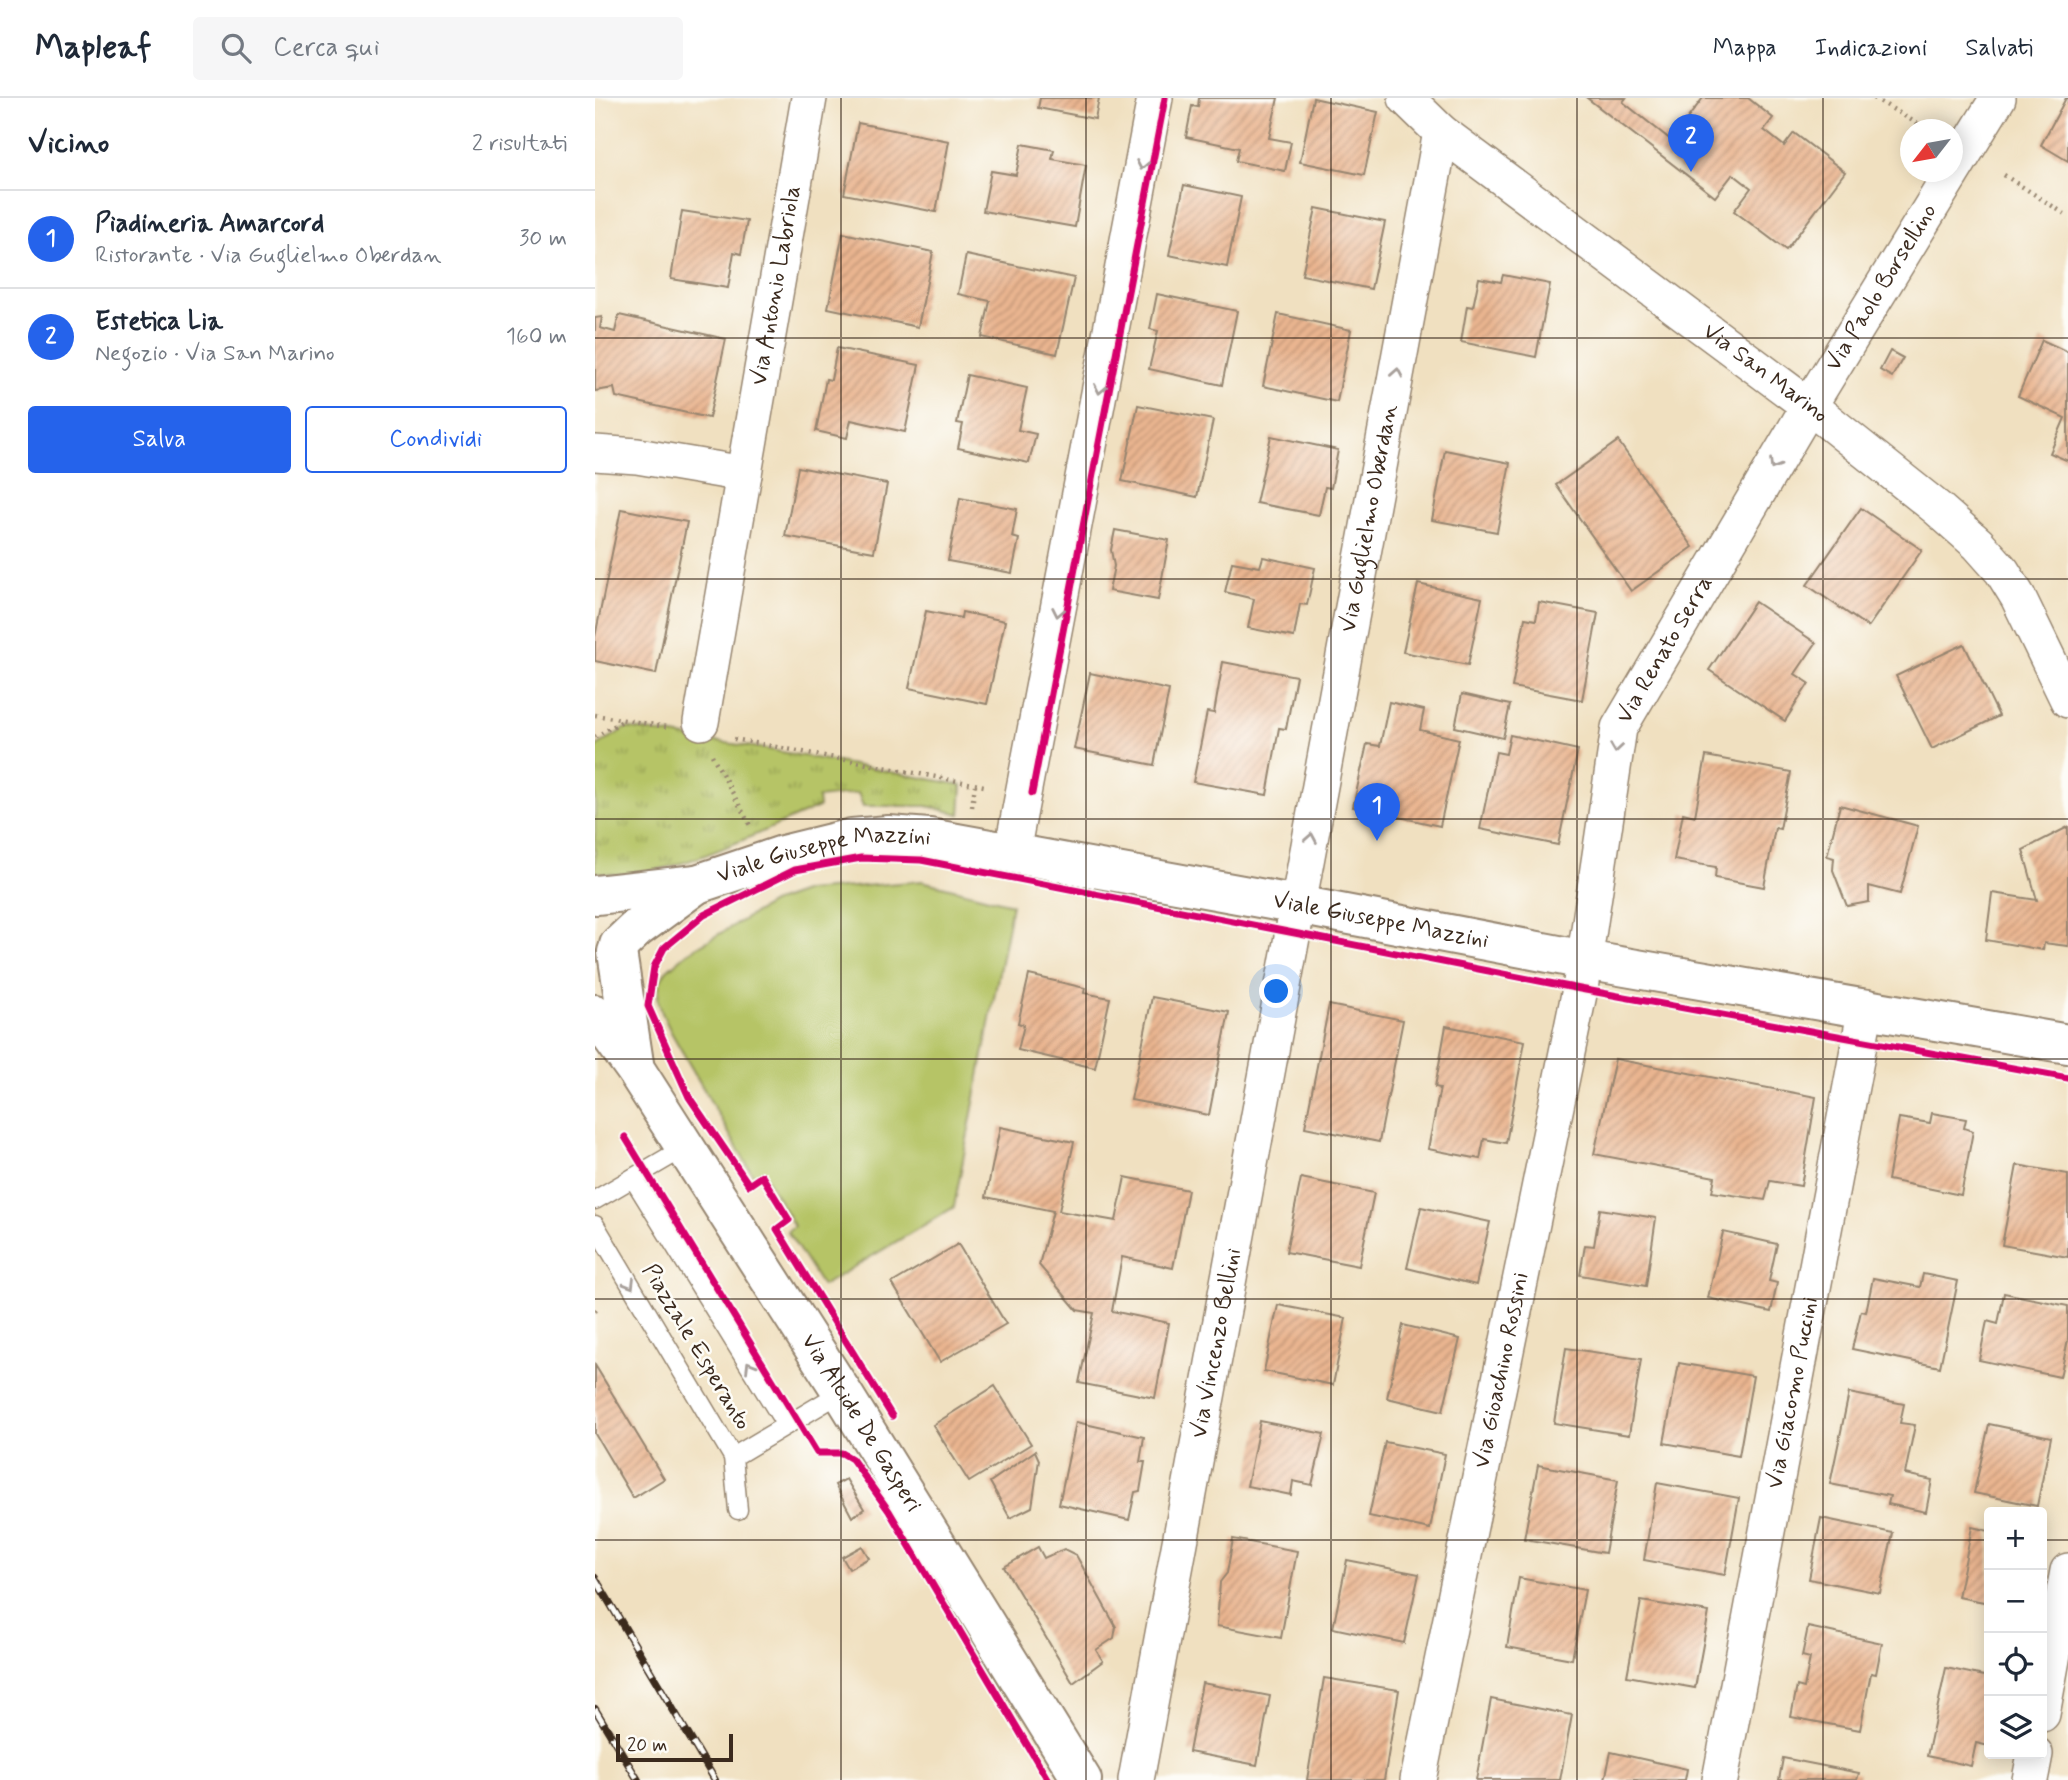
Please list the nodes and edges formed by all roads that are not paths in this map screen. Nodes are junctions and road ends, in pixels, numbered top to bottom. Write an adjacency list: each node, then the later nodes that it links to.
1 (809, 98): 8 (street, Via Antonio Labriola)
2 (1155, 98): 11 (street, one-way to 11)
3 (1406, 98): 5 (street, Via San Marino)
4 (1998, 98): 6 (street, Via Paolo Borsellino)
5 (1441, 132): 6 (street, Via San Marino); 14 (street, Via Guglielmo Oberdan, one-way to 5)
6 (1809, 406): 9 (street, Via San Marino); 16 (street, Via Renato Serra, one-way to 16)
7 (595, 453): 8 (street)
8 (744, 474): 10 (street, Via Antonio Labriola)
9 (2068, 699)
10 (702, 734)
11 (1012, 852): 12 (street, Viale Giuseppe Mazzini); 14 (street, Viale Giuseppe Mazzini)
12 (697, 884): 13 (street, Viale Giuseppe Mazzini); 15 (street, Viale Giuseppe Mazzini)
13 (596, 895): 15 (street, Via Alcide De Gasperi)
14 (1299, 905): 16 (street, Viale Giuseppe Mazzini); 33 (street, Via Vincenzo Bellini)
15 (610, 956): 20 (street, Via Alcide De Gasperi)
16 (1585, 960): 17 (street, Viale Giuseppe Mazzini); 34 (street, Via Gioachino Rossini)
17 (1866, 1007): 19 (street, Viale Giuseppe Mazzini); 35 (street, Via Giacomo Puccini)
18 (595, 1014): 20 (street, Via Alcide De Gasperi)
19 (2068, 1044)
20 (635, 1069): 21 (street, Via Alcide De Gasperi)
21 (684, 1147): 22 (lane); 25 (street, Via Alcide De Gasperi)
22 (633, 1178): 23 (lane); 26 (lane, one-way to 22)
23 (595, 1200)
24 (595, 1225): 27 (lane, Piazzale Esperanto, one-way to 27)
25 (842, 1392): 26 (lane, Piazzale Esperanto); 32 (street, Via Alcide De Gasperi)
26 (786, 1425): 27 (lane, Piazzale Esperanto)
27 (733, 1457): 28 (lane)
28 (739, 1510)
29 (2068, 1571): 30 (street)
30 (2045, 1696)
31 (2034, 1759): 36 (street)
32 (1082, 1780)
33 (1136, 1780)
34 (1418, 1780)
35 (1720, 1780)
36 (2030, 1780)

